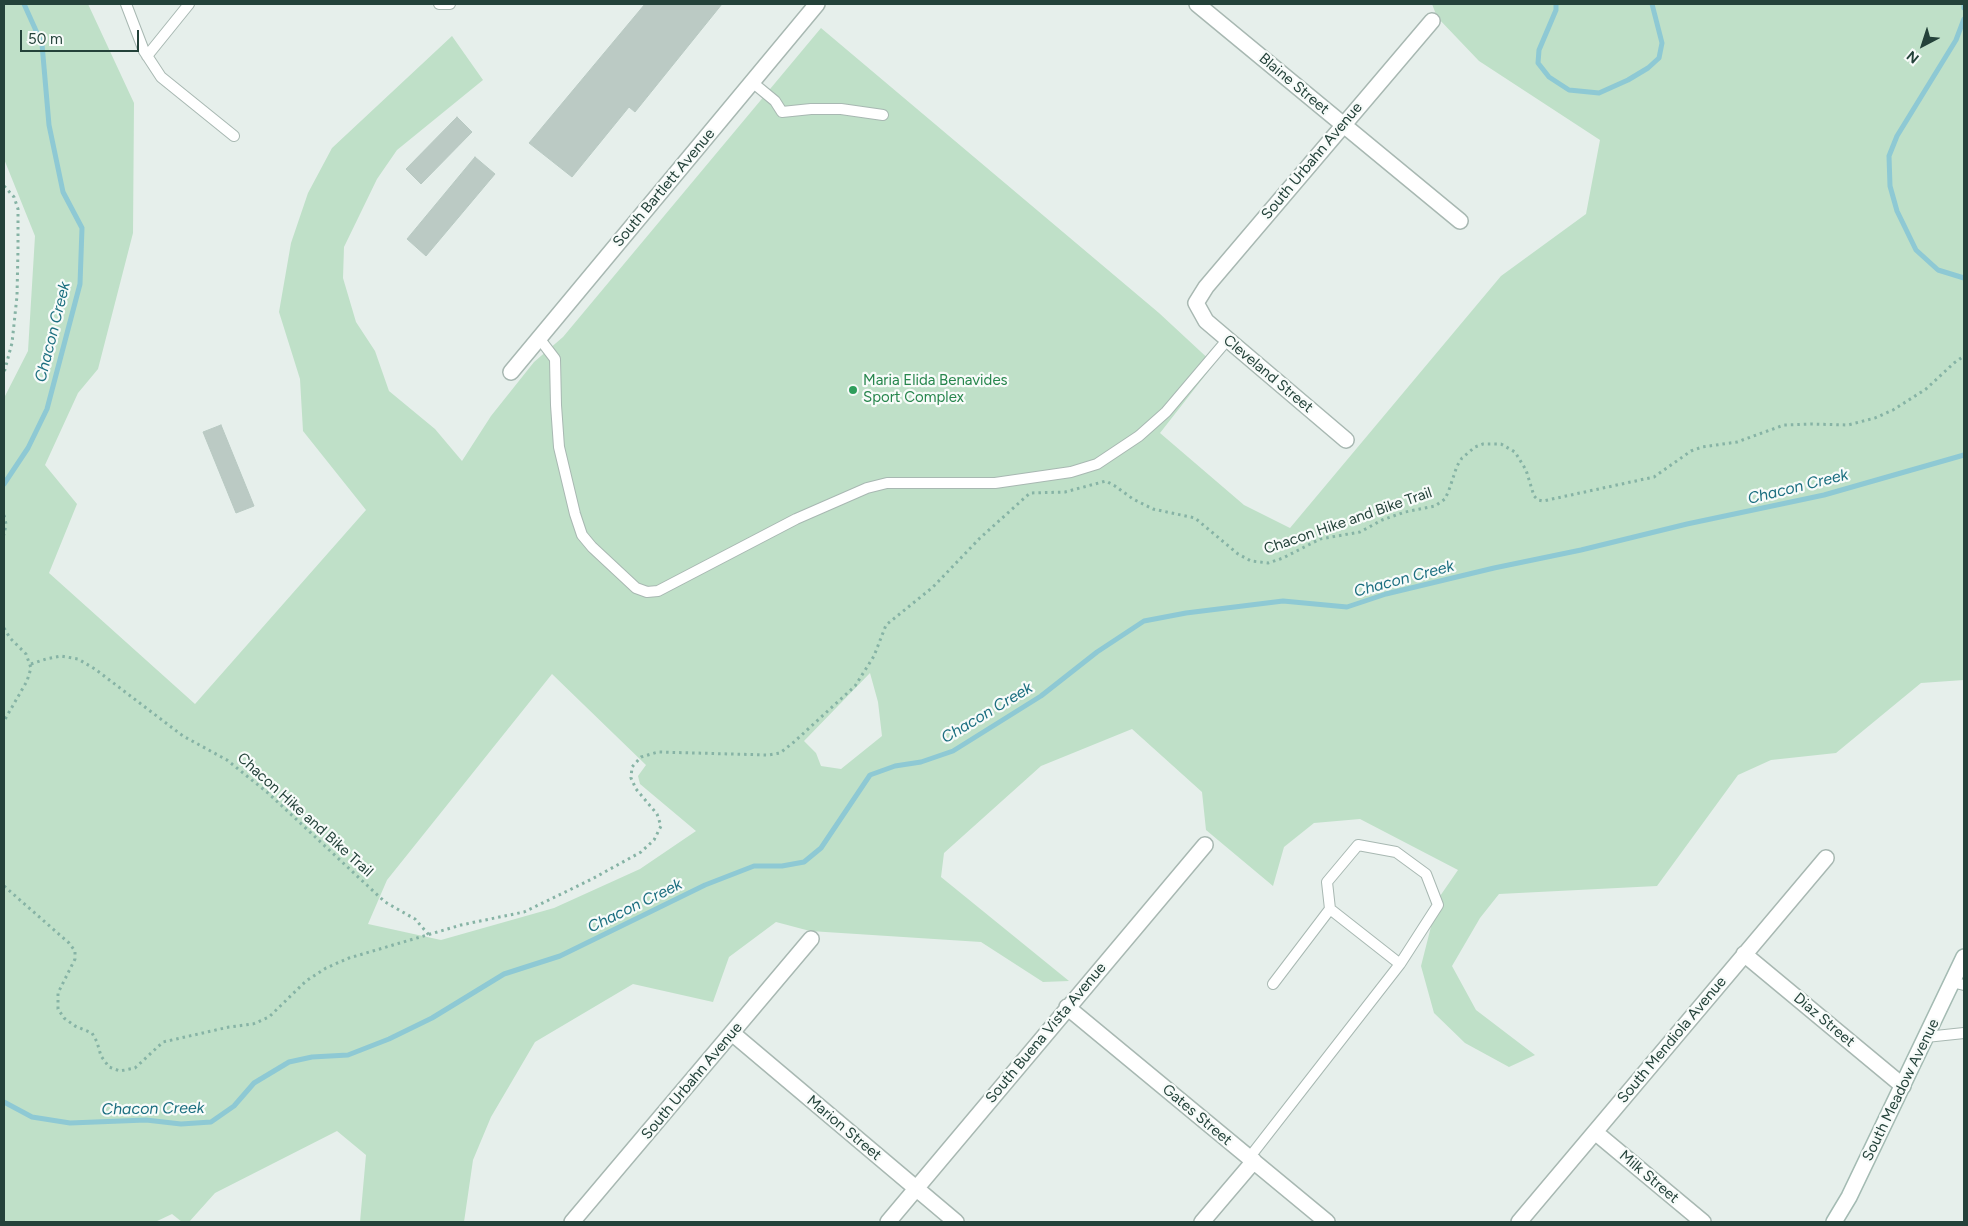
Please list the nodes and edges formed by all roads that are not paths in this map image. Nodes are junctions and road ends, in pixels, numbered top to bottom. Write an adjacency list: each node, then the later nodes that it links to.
1 (126, 4): 8 (lane)
2 (189, 4): 8 (lane)
3 (439, 4): 4 (lane)
4 (450, 4)
5 (817, 4): 9 (street, South Bartlett Avenue)
6 (1198, 4): 11 (street, Blaine Street)
7 (1432, 21): 11 (street, South Urbahn Avenue)
8 (147, 56): 12 (lane)
9 (752, 82): 10 (lane); 15 (street, South Bartlett Avenue)
10 (883, 115)
11 (1342, 125): 13 (street, Blaine Street); 14 (street, South Urbahn Avenue)
12 (234, 136)
13 (1460, 221)
14 (1196, 304): 16 (street, Cleveland Street)
15 (539, 338): 16 (lane); 17 (street, South Bartlett Avenue)
16 (1228, 339): 18 (street, Cleveland Street)
17 (511, 372)
18 (1346, 440)
19 (1205, 845): 28 (street, South Buena Vista Avenue)
20 (1826, 858): 23 (street, South Mendiola Avenue)
21 (1330, 910): 25 (lane); 25 (lane); 27 (lane)
22 (811, 939): 29 (street, South Urbahn Avenue)
23 (1744, 954): 32 (street, Diaz Street); 33 (street, South Mendiola Avenue)
24 (1964, 957): 26 (street, South Meadow Avenue)
25 (1400, 964): 34 (lane)
26 (1958, 983): 31 (street, South Meadow Avenue)
27 (1273, 984)
28 (1067, 1007): 34 (street, Gates Street); 35 (street, South Buena Vista Avenue)
29 (732, 1033): 35 (street, Marion Street); 36 (street, South Urbahn Avenue)
30 (1964, 1033): 31 (lane)
31 (1926, 1037): 32 (street, South Meadow Avenue)
32 (1903, 1086): 43 (street, South Meadow Avenue)
33 (1595, 1132): 41 (street, South Mendiola Avenue); 42 (street, Milk Street)
34 (1251, 1160): 39 (street); 40 (street, Gates Street)
35 (916, 1189): 37 (street, South Buena Vista Avenue); 38 (street, Marion Street)
36 (576, 1221)
37 (888, 1222)
38 (956, 1222)
39 (1202, 1222)
40 (1327, 1222)
41 (1519, 1222)
42 (1703, 1222)
43 (1834, 1222)

